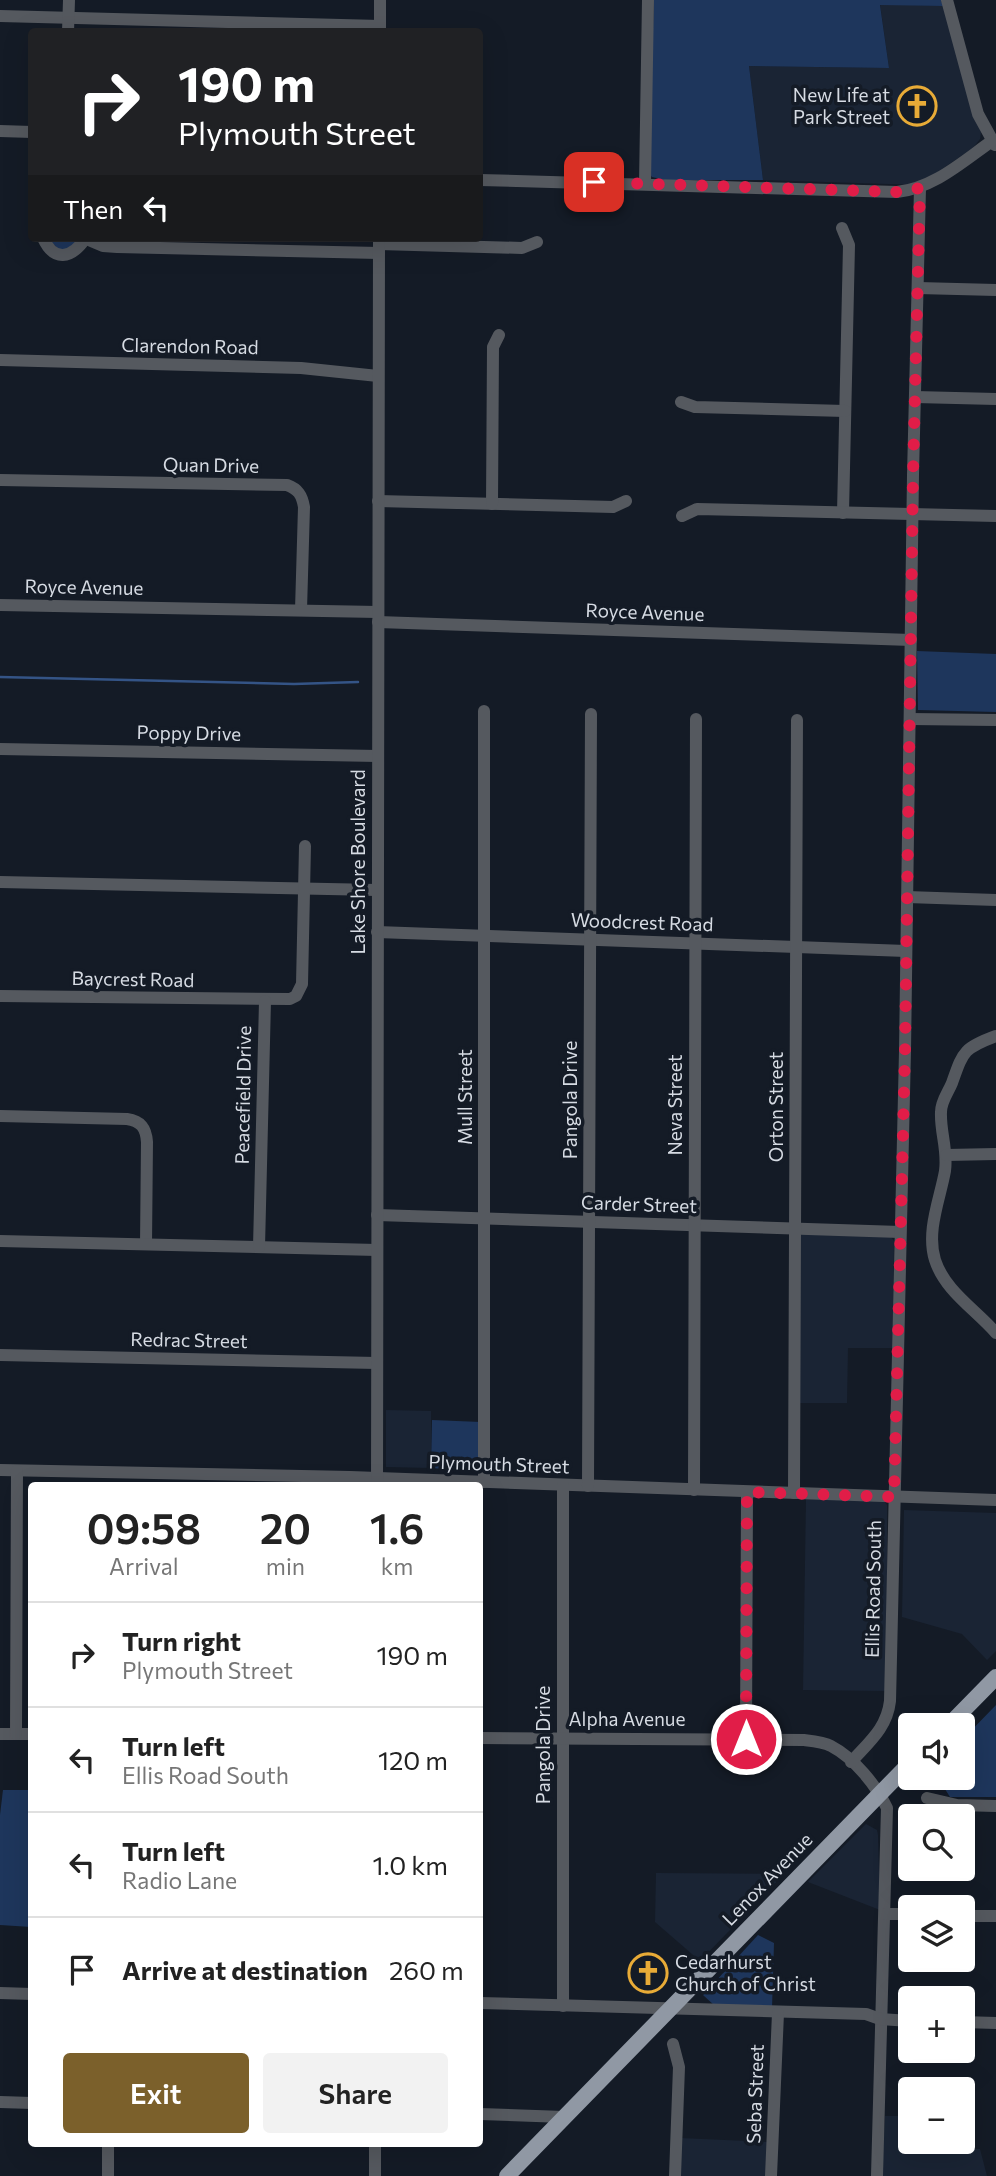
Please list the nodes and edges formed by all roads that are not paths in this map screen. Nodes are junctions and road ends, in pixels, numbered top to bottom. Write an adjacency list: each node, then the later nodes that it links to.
1 (69, 0): 6 (street)
2 (380, 0): 9 (street)
3 (648, 0): 14 (street)
4 (947, 0): 12 (street)
5 (0, 16): 6 (street)
6 (68, 18): 7 (street); 8 (street)
7 (68, 28)
8 (352, 28)
9 (380, 28)
10 (0, 131): 11 (street)
11 (28, 132)
12 (994, 144): 15 (street)
13 (483, 180): 14 (street)
14 (645, 183): 15 (street)
15 (920, 188): 22 (street, Ellis Road South)
16 (842, 228): 30 (street)
17 (45, 242): 18 (street)
18 (82, 242)
19 (92, 242): 21 (street)
20 (537, 242): 21 (street)
21 (379, 245): 26 (street, Lake Shore Boulevard)
22 (918, 288): 23 (street); 27 (street, Ellis Road South)
23 (996, 290)
24 (499, 335): 34 (street)
25 (0, 360): 26 (street, Clarendon Road)
26 (378, 376): 32 (street, Lake Shore Boulevard)
27 (915, 397): 28 (street); 36 (street, Ellis Road South)
28 (996, 399)
29 (681, 402): 30 (street)
30 (845, 411): 35 (street)
31 (0, 480): 40 (street, Quan Drive)
32 (378, 501): 34 (street); 41 (street, Lake Shore Boulevard)
33 (626, 501): 34 (street)
34 (492, 504)
35 (843, 513): 36 (street); 37 (street)
36 (912, 514): 38 (street); 42 (street, Ellis Road South)
37 (682, 516)
38 (996, 516)
39 (0, 605): 40 (street, Royce Avenue)
40 (301, 610): 41 (street, Royce Avenue)
41 (378, 617): 42 (street, Royce Avenue); 50 (street, Lake Shore Boulevard)
42 (911, 640): 46 (street, Ellis Road South)
43 (484, 711): 58 (street, Mull Street)
44 (591, 714): 59 (street, Pangola Drive)
45 (696, 719): 60 (street, Neva Street)
46 (910, 719): 48 (street); 55 (street, Ellis Road South)
47 (797, 720): 61 (street, Orton Street)
48 (996, 720)
49 (0, 749): 50 (street, Poppy Drive)
50 (378, 756): 54 (street, Lake Shore Boulevard)
51 (305, 846): 53 (street, Peacefield Drive)
52 (0, 882): 53 (street)
53 (304, 888): 54 (street); 64 (street, Peacefield Drive)
54 (377, 890): 57 (street, Lake Shore Boulevard)
55 (907, 897): 56 (street); 62 (street, Ellis Road South)
56 (996, 900)
57 (377, 932): 58 (street, Woodcrest Road); 69 (street, Lake Shore Boulevard)
58 (484, 936): 59 (street, Woodcrest Road); 70 (street, Mull Street)
59 (589, 940): 60 (street, Woodcrest Road); 71 (street, Pangola Drive)
60 (694, 944): 61 (street, Woodcrest Road); 72 (street, Neva Street)
61 (796, 947): 62 (street, Woodcrest Road); 73 (street, Orton Street)
62 (906, 951): 74 (street, Ellis Road South)
63 (0, 996): 64 (street, Baycrest Road)
64 (265, 1001): 77 (street, Peacefield Drive)
65 (996, 1036): 68 (street)
66 (0, 1116): 76 (street)
67 (996, 1154): 68 (street)
68 (946, 1155): 79 (street)
69 (377, 1215): 70 (street, Carder Street); 78 (street, Lake Shore Boulevard)
70 (484, 1219): 71 (street, Carder Street); 86 (street, Mull Street)
71 (590, 1222): 72 (street, Carder Street); 88 (street, Pangola Drive)
72 (694, 1226): 73 (street, Carder Street); 89 (street, Neva Street)
73 (795, 1229): 74 (street, Carder Street); 91 (street, Orton Street)
74 (900, 1233): 92 (street, Ellis Road South)
75 (0, 1241): 76 (street)
76 (146, 1244): 77 (street)
77 (259, 1247): 78 (street)
78 (377, 1250): 81 (street, Lake Shore Boulevard)
79 (996, 1333)
80 (0, 1355): 81 (street, Redrac Street)
81 (377, 1363): 85 (street, Lake Shore Boulevard)
82 (0, 1470): 83 (street, Plymouth Street)
83 (17, 1471): 84 (street, Plymouth Street); 97 (street)
84 (196, 1480): 85 (street, Plymouth Street)
85 (377, 1482): 86 (street, Plymouth Street)
86 (484, 1482): 87 (street, Plymouth Street)
87 (563, 1485): 88 (street, Plymouth Street); 100 (street, Pangola Drive)
88 (588, 1486): 89 (street, Plymouth Street)
89 (694, 1490): 90 (street, Plymouth Street)
90 (747, 1492): 91 (street, Plymouth Street); 101 (street)
91 (794, 1493): 92 (street, Plymouth Street)
92 (894, 1497): 93 (street, Plymouth Street); 102 (street, Ellis Road South)
93 (996, 1500)
94 (996, 1677): 95 (main road)
95 (961, 1713)
96 (0, 1734): 97 (street)
97 (16, 1734): 98 (street)
98 (28, 1734)
99 (483, 1738): 100 (street, Alpha Avenue)
100 (562, 1738): 101 (street, Alpha Avenue); 114 (street, Pangola Drive)
101 (746, 1739): 102 (street, Alpha Avenue)
102 (851, 1762): 104 (street, Alpha Avenue)
103 (898, 1775): 104 (main road, Lenox Avenue)
104 (880, 1792): 107 (street); 115 (main road, Lenox Avenue)
105 (927, 1798): 106 (street)
106 (996, 1806)
107 (885, 1914): 108 (street); 117 (street)
108 (898, 1914)
109 (975, 1916): 110 (street)
110 (996, 1916)
111 (0, 1993): 112 (street)
112 (28, 1994)
113 (483, 2003): 114 (street)
114 (563, 2006): 115 (street)
115 (670, 2008): 116 (street); 125 (main road, Lenox Avenue)
116 (778, 2013): 117 (street); 132 (street, Seba Street)
117 (880, 2019): 118 (street); 133 (street)
118 (898, 2020)
119 (975, 2022): 120 (street)
120 (996, 2023)
121 (673, 2044): 131 (street)
122 (0, 2102): 123 (street)
123 (28, 2103)
124 (483, 2114): 125 (street)
125 (564, 2117): 130 (main road, Lenox Avenue)
126 (108, 2147): 128 (street)
127 (375, 2147): 129 (street)
128 (108, 2176)
129 (375, 2176)
130 (507, 2176)
131 (675, 2176)
132 (771, 2176)
133 (877, 2176)

